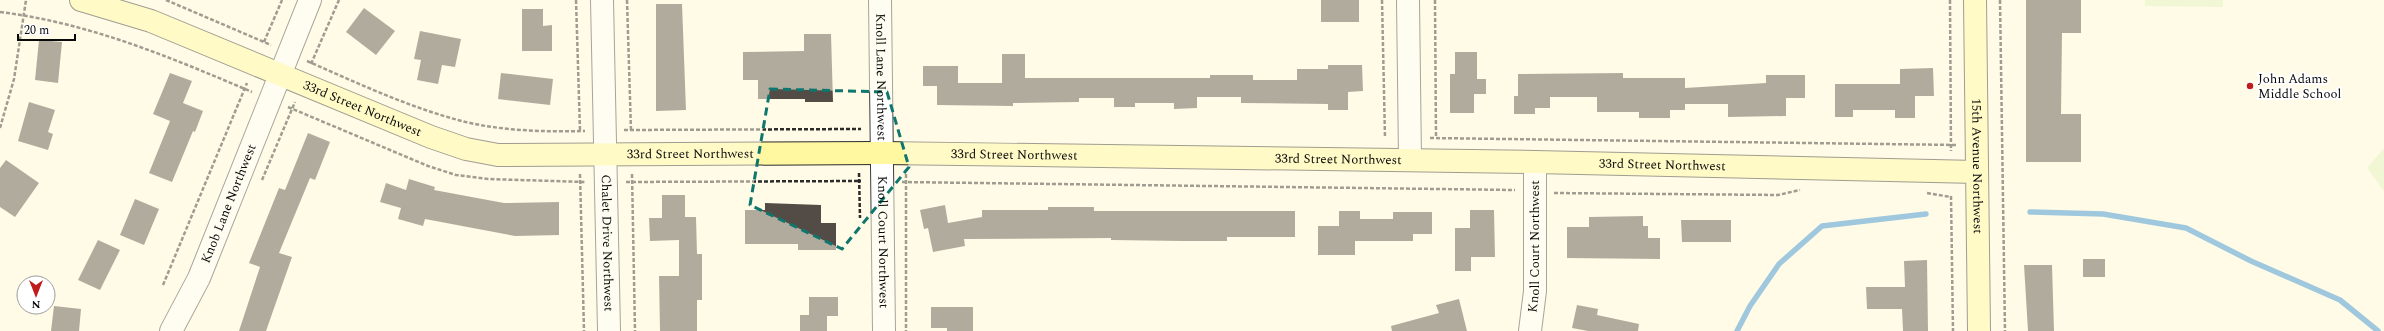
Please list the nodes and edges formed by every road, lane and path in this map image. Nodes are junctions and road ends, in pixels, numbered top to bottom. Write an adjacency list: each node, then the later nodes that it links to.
1 (26, 0): 18 (path)
2 (81, 0): 19 (street, 33rd Street Northwest)
3 (166, 0): 4 (path)
4 (282, 0)
5 (310, 0): 19 (street, Knob Lane Northwest)
6 (339, 0): 7 (path)
7 (576, 0)
8 (602, 0): 24 (street, Chalet Drive Northwest)
9 (627, 0): 21 (path)
10 (880, 0): 23 (street, Knoll Lane Northwest)
11 (1382, 0): 22 (path)
12 (1408, 0): 25 (street)
13 (1435, 0): 14 (path)
14 (1950, 0)
15 (1975, 0): 27 (street, 15th Avenue Northwest)
16 (2000, 0): 44 (path)
17 (0, 12): 18 (path)
18 (24, 15): 20 (path); 34 (path)
19 (279, 74): 24 (street, 33rd Street Northwest); 35 (street, Knob Lane Northwest)
20 (0, 128)
21 (855, 129)
22 (1385, 138)
23 (882, 153): 24 (street, 33rd Street Northwest); 25 (street, 33rd Street Northwest); 39 (street, Knoll Court Northwest)
24 (607, 156): 37 (street, Chalet Drive Northwest)
25 (1410, 160): 26 (street, 33rd Street Northwest)
26 (1535, 162): 27 (street, 33rd Street Northwest); 41 (street, Knoll Court Northwest)
27 (1977, 172): 43 (street, 15th Avenue Northwest)
28 (859, 181): 38 (path)
29 (580, 182): 36 (path)
30 (1803, 189): 33 (path)
31 (1513, 190): 40 (path)
32 (1920, 192): 42 (path)
33 (1556, 193)
34 (163, 285)
35 (171, 331)
36 (584, 331)
37 (609, 331)
38 (635, 331)
39 (884, 331)
40 (906, 331)
41 (1530, 331)
42 (1953, 331)
43 (1979, 331)
44 (2005, 331)

